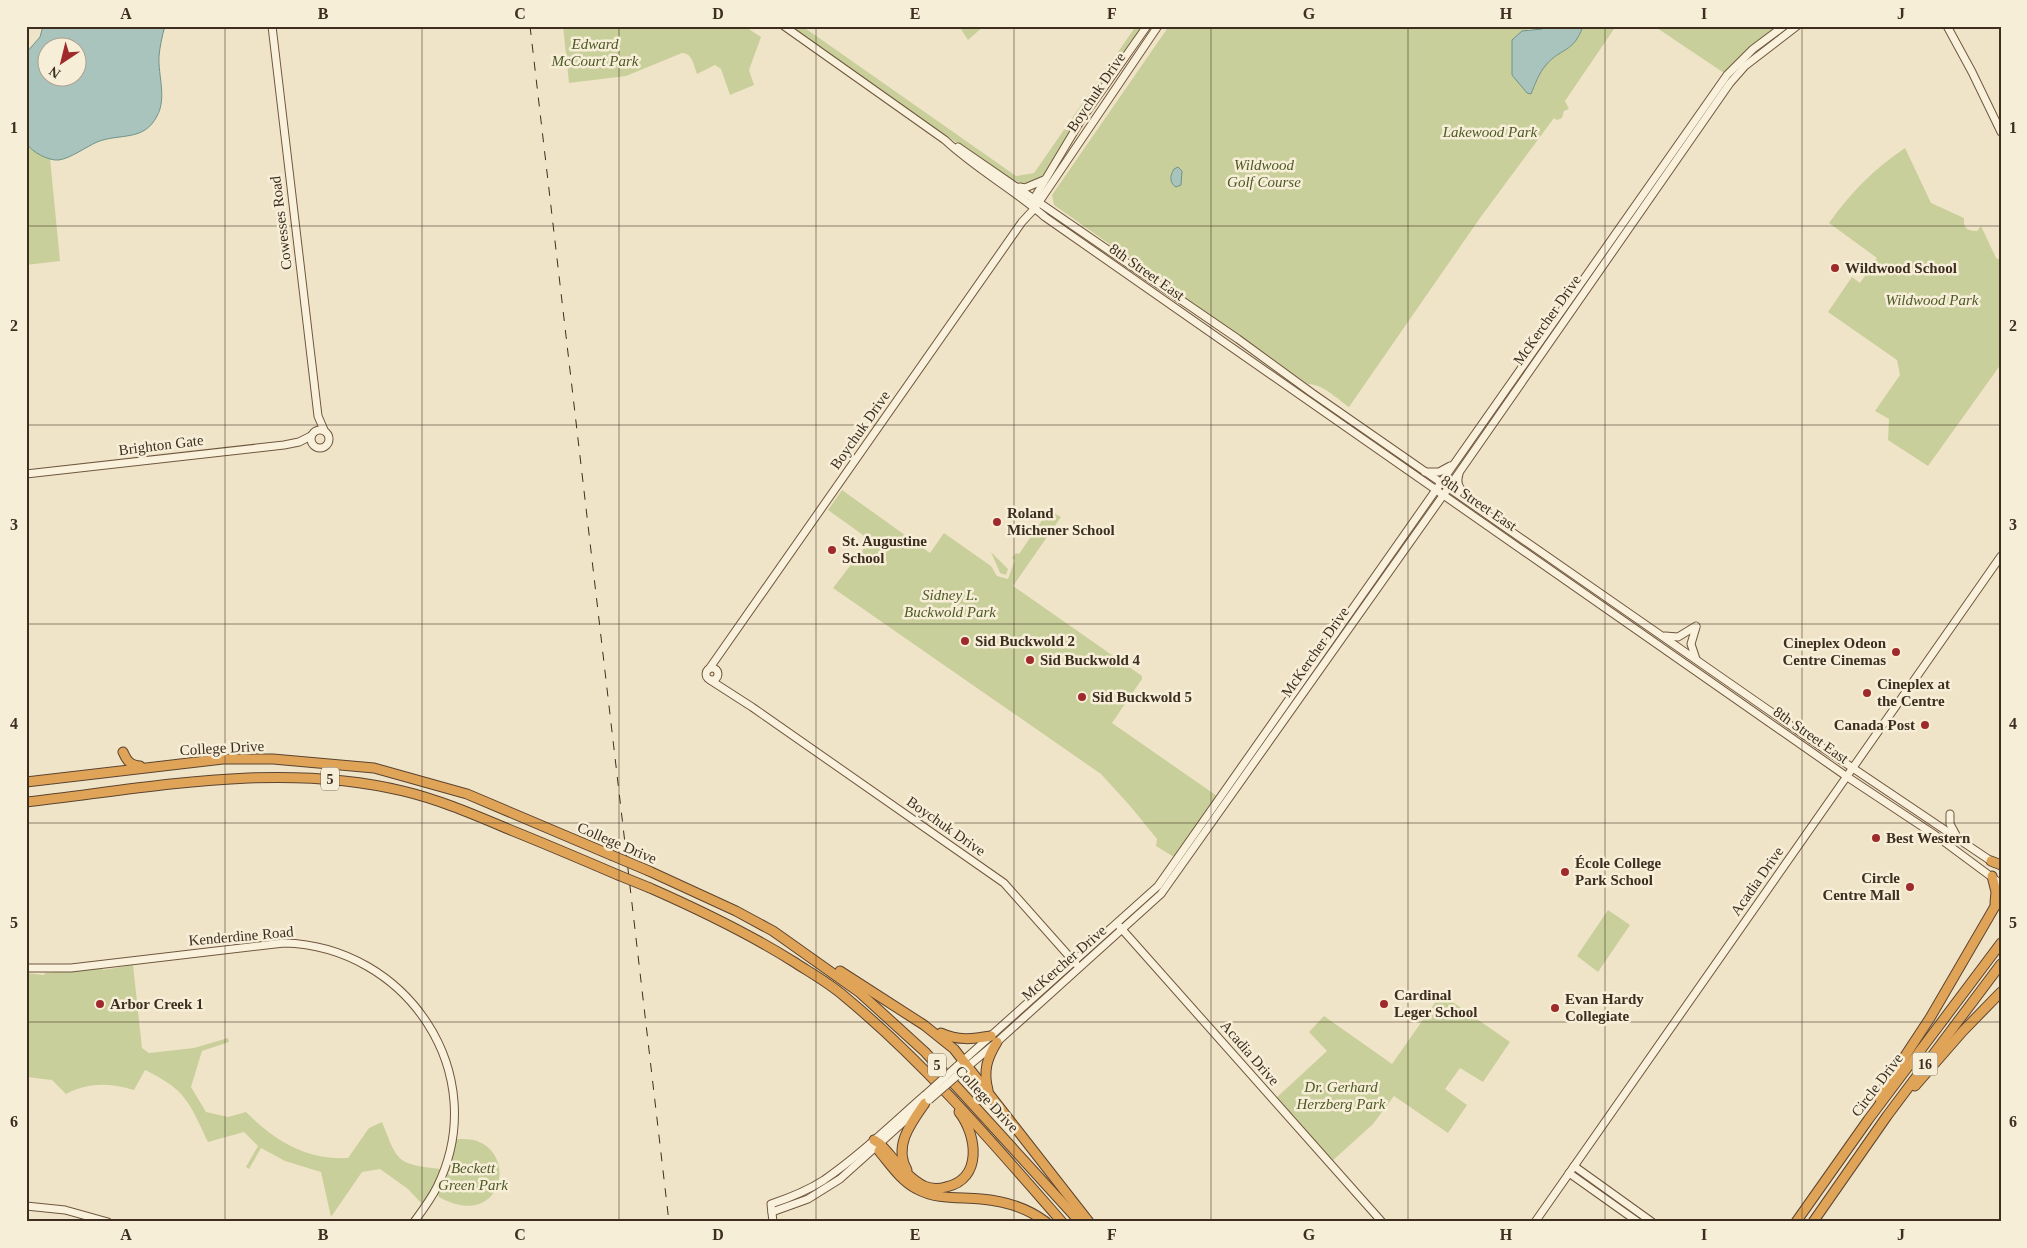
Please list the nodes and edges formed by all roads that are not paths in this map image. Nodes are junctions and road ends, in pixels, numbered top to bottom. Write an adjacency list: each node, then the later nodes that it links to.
1 (272, 26): 17 (main road, Cowesses Road)
2 (784, 26): 9 (main road, 8th Street East)
3 (1147, 26): 10 (main road, Boychuk Drive)
4 (1158, 26): 12 (main road, Boychuk Drive)
5 (1784, 26): 22 (main road, McKercher Drive)
6 (1797, 26): 23 (main road, McKercher Drive)
7 (1948, 26): 8 (main road)
8 (2001, 132)
9 (945, 140): 11 (main road, 8th Street East); 13 (main road, 8th Street East)
10 (1045, 179): 11 (main road); 13 (main road, Boychuk Drive)
11 (1014, 185): 13 (main road, 8th Street East)
12 (1046, 191): 13 (main road, Boychuk Drive); 14 (main road)
13 (1034, 204): 14 (main road, 8th Street East); 15 (main road, 8th Street East); 16 (main road, Boychuk Drive)
14 (1048, 209): 24 (main road, 8th Street East)
15 (1045, 217): 16 (main road); 26 (main road, 8th Street East)
16 (1024, 221): 37 (main road, Boychuk Drive)
17 (318, 416): 18 (main road, Cowesses Road); 19 (main road, Cowesses Road)
18 (324, 430): 19 (main road); 21 (main road)
19 (313, 434): 20 (main road, Brighton Gate); 21 (main road)
20 (299, 442): 21 (main road, Brighton Gate); 25 (main road, Brighton Gate)
21 (313, 445)
22 (1456, 461): 24 (main road); 27 (main road, McKercher Drive)
23 (1460, 471): 28 (main road, McKercher Drive); 34 (main road)
24 (1425, 472): 27 (main road, 8th Street East)
25 (26, 474)
26 (1420, 480): 29 (main road, 8th Street East); 31 (main road)
27 (1441, 482): 28 (main road, 8th Street East); 29 (main road, McKercher Drive)
28 (1449, 487): 30 (main road, McKercher Drive); 34 (main road, 8th Street East)
29 (1435, 490): 30 (main road, 8th Street East); 31 (main road, McKercher Drive)
30 (1443, 495): 32 (main road, 8th Street East); 33 (main road, McKercher Drive)
31 (1426, 504): 57 (main road, McKercher Drive)
32 (1459, 505): 33 (main road); 46 (main road, 8th Street East)
33 (1435, 507): 57 (main road, McKercher Drive)
34 (1478, 507): 36 (main road, 8th Street East)
35 (2001, 556): 45 (main road, Acadia Drive)
36 (1662, 635): 38 (main road, 8th Street East); 38 (main road)
37 (720, 653): 39 (main road, Boychuk Drive); 40 (main road, Boychuk Drive)
38 (1697, 660): 45 (main road, 8th Street East)
39 (709, 669): 40 (main road); 41 (main road)
40 (718, 673): 41 (main road); 42 (main road, Boychuk Drive)
41 (710, 680): 42 (main road, Boychuk Drive)
42 (730, 692): 61 (main road, Boychuk Drive)
43 (123, 752): 44 (highway)
44 (156, 766): 47 (highway, College Drive / 5); 58 (highway, College Drive / 5, bridge)
45 (1852, 768): 46 (main road, Acadia Drive); 50 (main road, 8th Street East)
46 (1846, 776): 53 (main road, 8th Street East); 72 (main road, Acadia Drive)
47 (26, 782)
48 (26, 802): 66 (highway, College Drive / 5, bridge)
49 (1950, 814): 50 (main road)
50 (1958, 837): 51 (main road, 8th Street East)
51 (1992, 861): 52 (highway)
52 (2001, 866)
53 (1992, 876): 54 (main road, 8th Street East); 56 (highway)
54 (2001, 884)
55 (2001, 896): 56 (highway)
56 (1993, 908): 70 (highway)
57 (1120, 927): 61 (main road, McKercher Drive); 84 (main road, Acadia Drive)
58 (773, 931): 64 (highway); 82 (highway, College Drive / 5)
59 (2001, 943): 70 (highway, Circle Drive / 16)
60 (2001, 964): 73 (highway, Circle Drive / 16)
61 (1077, 965): 65 (main road, McKercher Drive)
62 (26, 968): 78 (main road, Kenderdine Road)
63 (2001, 992): 73 (highway)
64 (924, 1025): 65 (highway); 67 (highway)
65 (994, 1039): 67 (main road, McKercher Drive); 68 (highway)
66 (917, 1062): 75 (highway); 81 (highway, College Drive / 5)
67 (966, 1064): 68 (highway); 69 (main road, McKercher Drive, bridge)
68 (989, 1092): 83 (highway)
69 (926, 1099): 71 (main road, McKercher Drive); 75 (highway)
70 (1868, 1120): 88 (highway, Circle Drive / 16)
71 (876, 1144): 75 (highway); 79 (main road, McKercher Drive); 80 (highway)
72 (1574, 1166): 74 (main road, Acadia Drive); 87 (main road)
73 (1851, 1166): 89 (highway, Circle Drive / 16)
74 (1569, 1173): 85 (main road, Acadia Drive); 86 (main road)
75 (911, 1177)
76 (26, 1206): 77 (main road)
77 (108, 1222)
78 (414, 1222)
79 (773, 1222)
80 (1046, 1222)
81 (1062, 1222)
82 (1080, 1222)
83 (1089, 1222)
84 (1382, 1222)
85 (1535, 1222)
86 (1638, 1222)
87 (1652, 1222)
88 (1796, 1222)
89 (1813, 1222)

